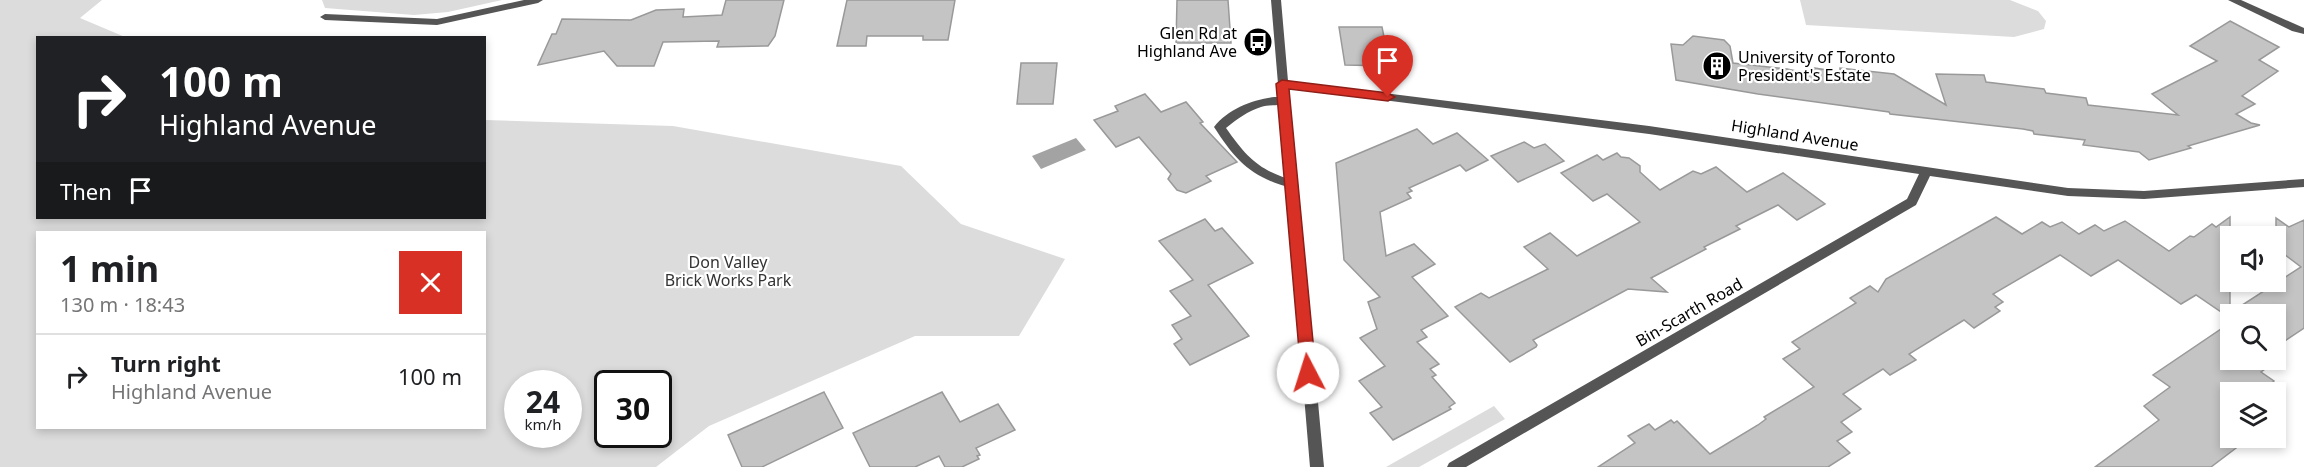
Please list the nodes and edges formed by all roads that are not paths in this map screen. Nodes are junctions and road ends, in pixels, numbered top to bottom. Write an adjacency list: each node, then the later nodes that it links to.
1 (538, 0): 4 (street)
2 (1276, 0): 6 (street)
3 (2233, 0): 5 (street)
4 (325, 17)
5 (2304, 31)
6 (1282, 84): 7 (street); 8 (street, Highland Avenue)
7 (1284, 101): 10 (street); 10 (street)
8 (1926, 172): 9 (street, Highland Avenue); 12 (street, Bin-Scarth Road)
9 (2304, 183)
10 (1291, 184): 11 (street)
11 (1317, 467)
12 (1454, 467)

